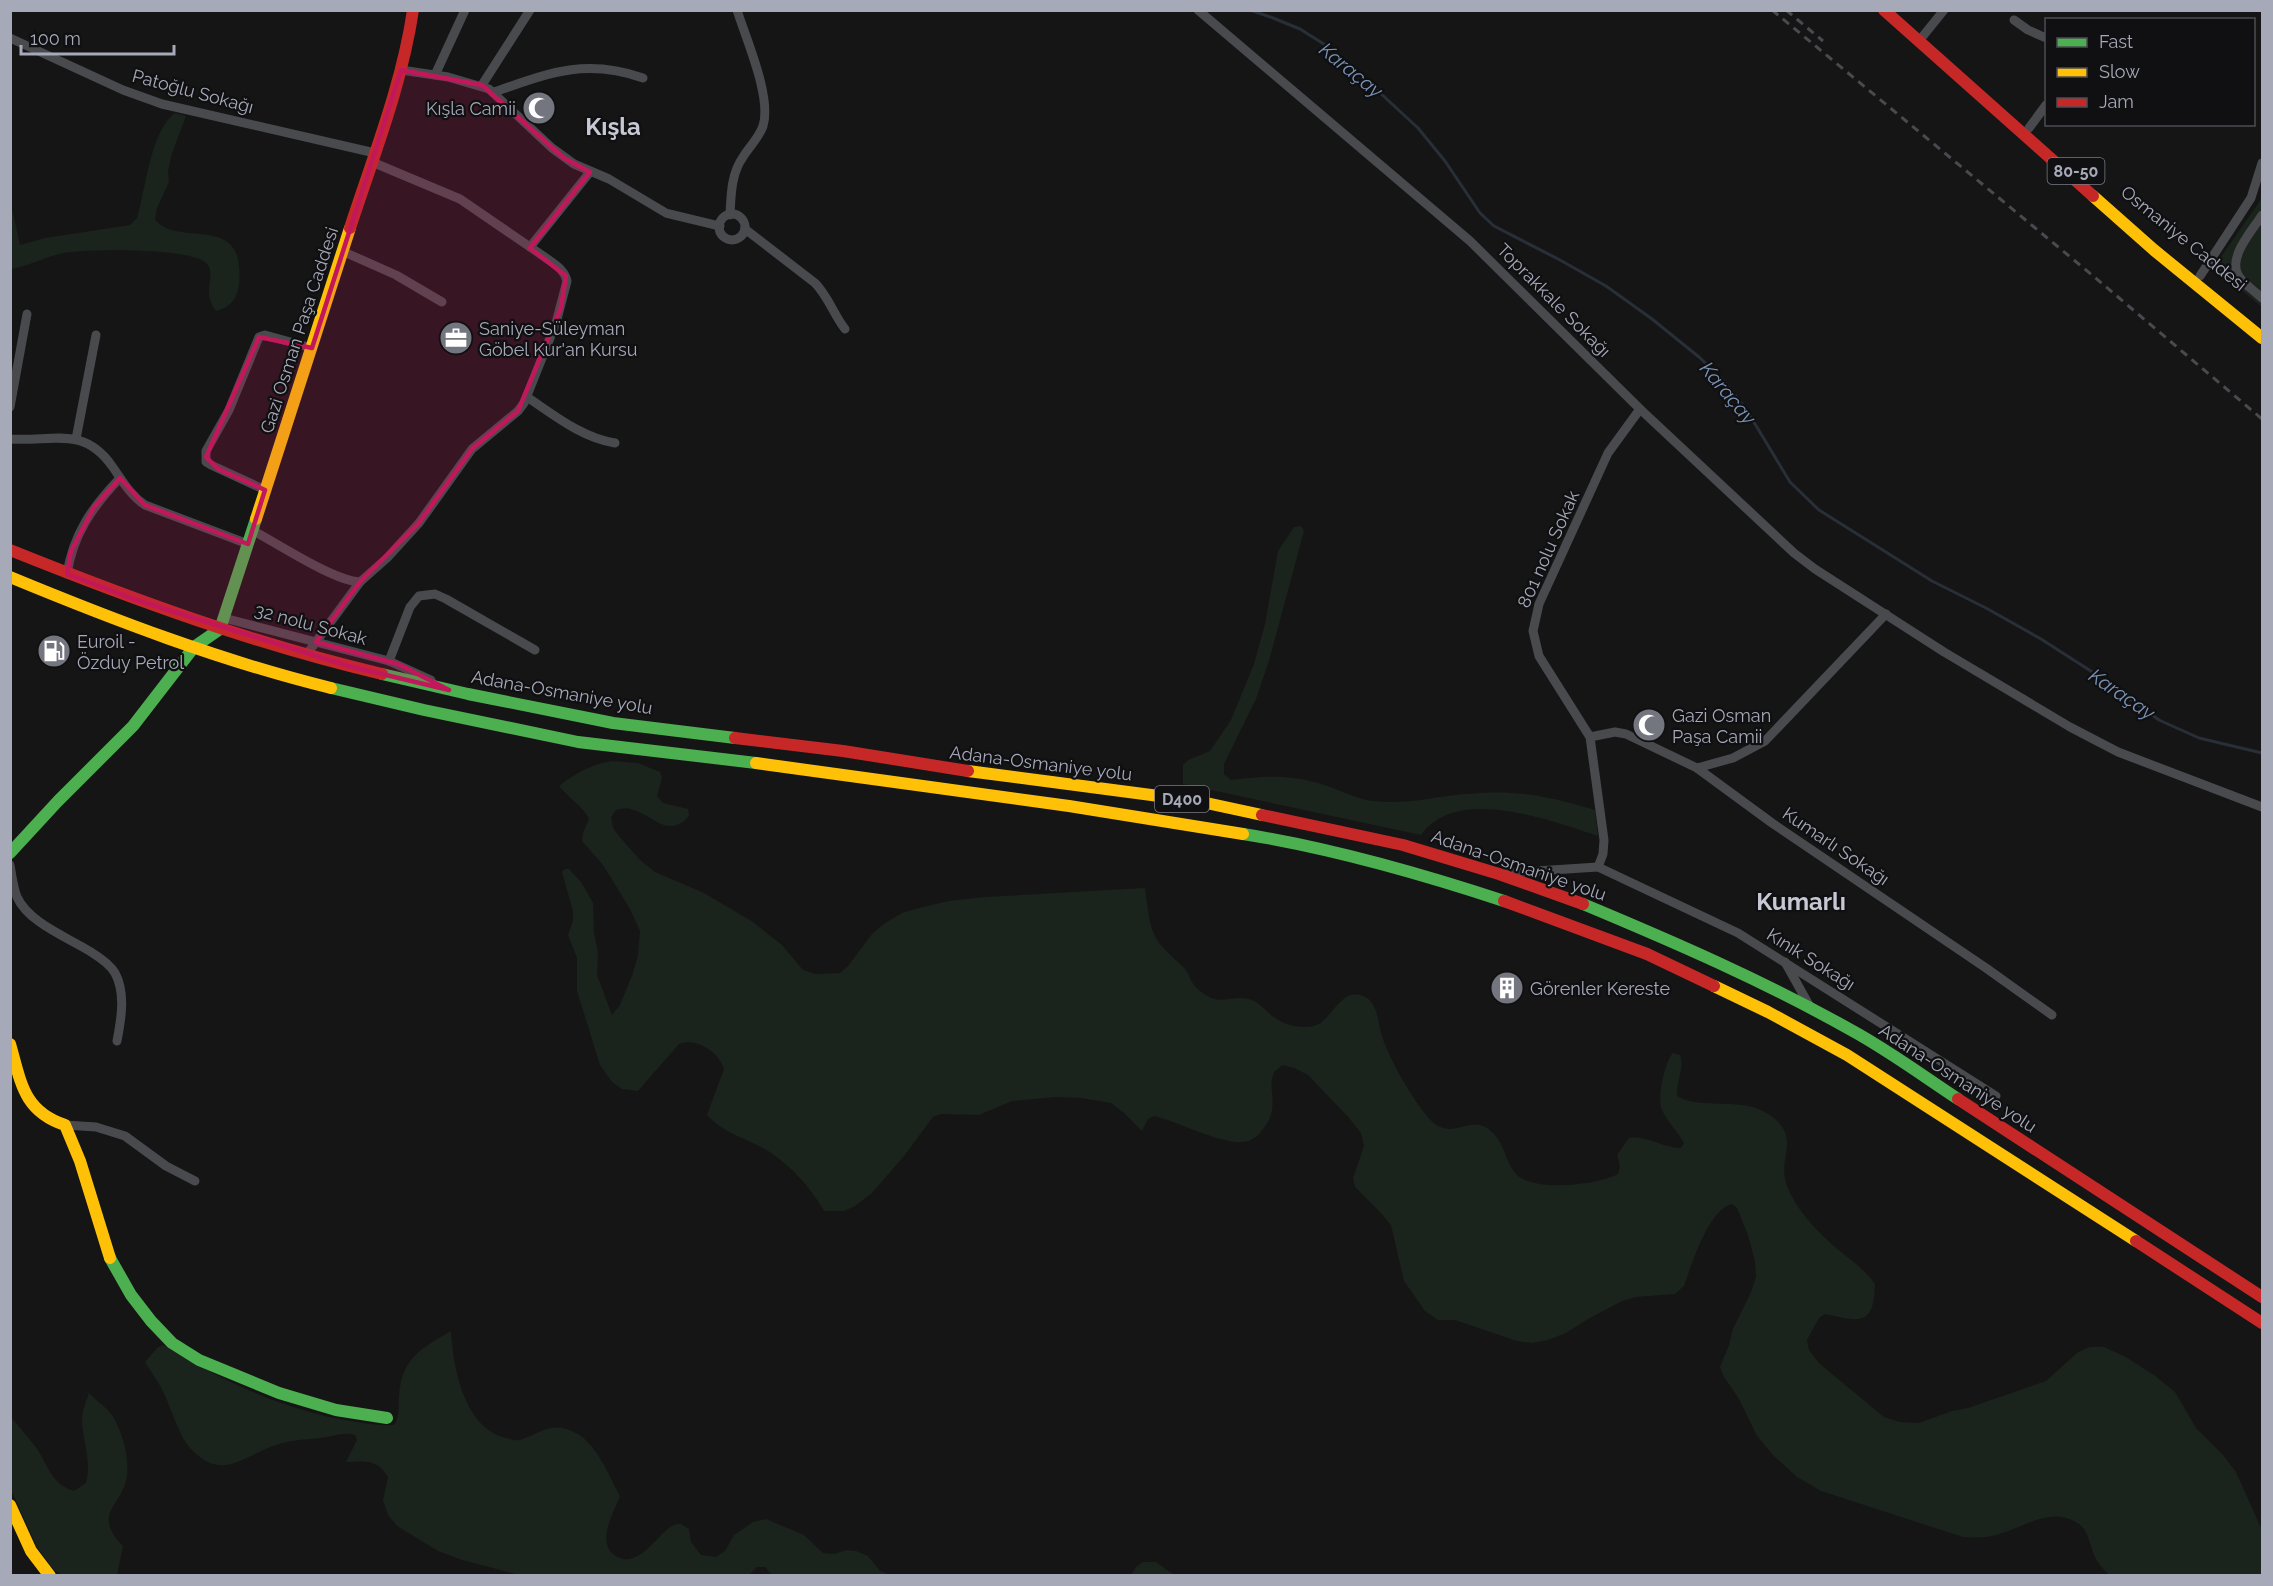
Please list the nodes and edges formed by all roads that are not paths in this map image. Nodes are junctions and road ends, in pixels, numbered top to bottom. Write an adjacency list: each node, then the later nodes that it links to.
1 (413, 10): 13 (main road, Gazi Osman Paşa Caddesi)
2 (465, 10): 14 (street)
3 (530, 10): 16 (street)
4 (737, 10): 23 (street)
5 (1198, 10): 40 (street, Toprakkale Sokağı)
6 (1884, 10): 36 (main road)
7 (1894, 10): 10 (main road, Osmaniye Caddesi / 80-50)
8 (1944, 10): 10 (street)
9 (2014, 20): 12 (street)
10 (1923, 36): 19 (main road, Osmaniye Caddesi / 80-50)
11 (10, 38): 20 (street, Patoğlu Sokağı)
12 (2045, 38)
13 (401, 70): 14 (street); 20 (main road, Gazi Osman Paşa Caddesi)
14 (435, 75): 16 (street)
15 (643, 78): 17 (street)
16 (482, 85): 17 (street)
17 (494, 92): 22 (street)
18 (2045, 106): 19 (street)
19 (2029, 128): 29 (main road, Osmaniye Caddesi / 80-50)
20 (373, 157): 27 (street, Patoğlu Sokağı); 28 (main road, Gazi Osman Paşa Caddesi)
21 (2262, 163): 29 (street)
22 (590, 172): 25 (street); 27 (street)
23 (730, 215): 25 (street); 26 (street)
24 (2262, 215): 30 (street)
25 (720, 226): 26 (street)
26 (745, 229): 34 (street)
27 (530, 248): 38 (street, Patoğlu Sokağı)
28 (344, 252): 31 (street); 37 (main road, Gazi Osman Paşa Caddesi)
29 (2200, 276): 33 (main road, Osmaniye Caddesi / 80-50)
30 (2262, 298)
31 (442, 302)
32 (27, 314): 39 (street)
33 (2262, 326)
34 (845, 329)
35 (96, 334): 42 (street)
36 (2262, 338)
37 (312, 348): 45 (main road, Gazi Osman Paşa Caddesi); 45 (street)
38 (527, 397): 43 (street); 51 (street)
39 (10, 407)
40 (1640, 408): 52 (street, Toprakkale Sokağı); 60 (street, 801 nolu Sokak)
41 (10, 439): 42 (street)
42 (76, 439): 44 (street)
43 (615, 443)
44 (120, 478): 47 (street); 49 (street)
45 (266, 490): 46 (main road, Gazi Osman Paşa Caddesi)
46 (252, 530): 47 (main road, Gazi Osman Paşa Caddesi); 51 (street)
47 (248, 544): 53 (main road, Gazi Osman Paşa Caddesi)
48 (10, 550): 49 (main road, Adana-Osmaniye yolu / D400)
49 (67, 574): 53 (main road, Adana-Osmaniye yolu / D400)
50 (10, 577): 55 (main road, D400)
51 (360, 582): 54 (street)
52 (1886, 614): 61 (street); 62 (street, Toprakkale Sokağı)
53 (222, 623): 54 (street, 32 nolu Sokak); 55 (main road); 57 (main road, Adana-Osmaniye yolu / D400)
54 (316, 642): 57 (street); 58 (street, 32 nolu Sokak)
55 (194, 647): 63 (main road); 76 (main road, D400)
56 (535, 650): 58 (street)
57 (307, 654): 59 (main road, Adana-Osmaniye yolu / D400)
58 (390, 662): 59 (street, 32 nolu Sokak)
59 (449, 690): 66 (main road, Adana-Osmaniye yolu / D400)
60 (1590, 736): 61 (street, Kumarlı Sokağı); 65 (street)
61 (1697, 768): 69 (street, Kumarlı Sokağı)
62 (2262, 807)
63 (12, 848)
64 (10, 865): 70 (street)
65 (1598, 867): 66 (street, Kınık Sokağı); 67 (street, Kınık Sokağı)
66 (1499, 874): 68 (main road, Adana-Osmaniye yolu / D400)
67 (1784, 960): 68 (street); 72 (street, Kınık Sokağı)
68 (1810, 1006): 75 (main road, Adana-Osmaniye yolu / D400)
69 (2052, 1015)
70 (117, 1041)
71 (10, 1044): 73 (main road)
72 (1996, 1096)
73 (65, 1125): 74 (street); 77 (main road)
74 (195, 1181)
75 (2262, 1297)
76 (2262, 1323)
77 (387, 1418)
78 (10, 1505): 79 (main road)
79 (50, 1575)

